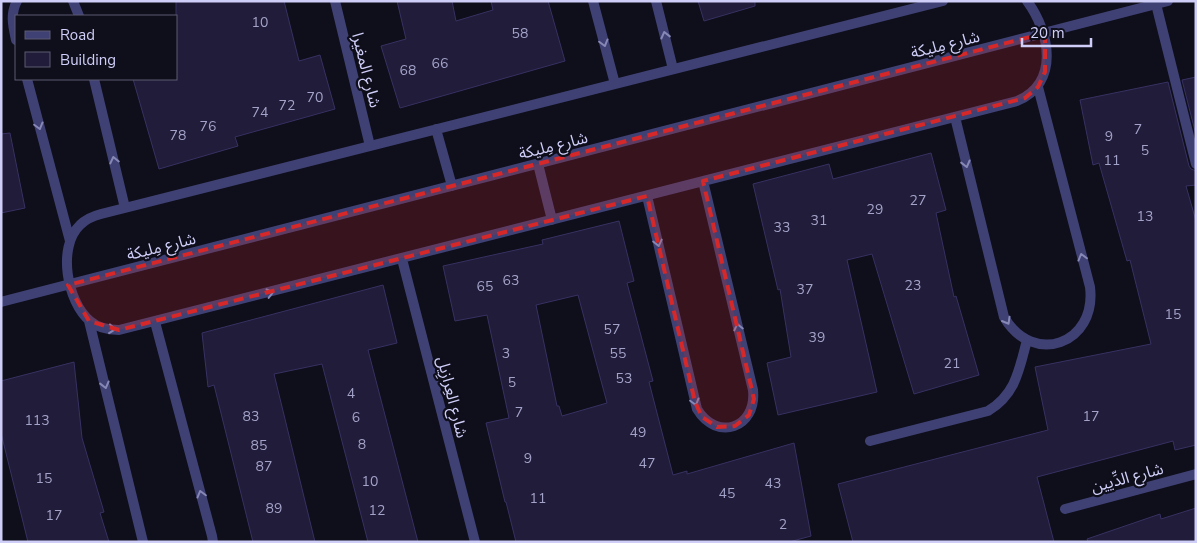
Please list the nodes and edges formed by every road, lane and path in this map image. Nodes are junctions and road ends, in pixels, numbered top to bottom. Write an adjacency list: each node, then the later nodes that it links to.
1 (17, 1): 12 (street)
2 (73, 1): 10 (street)
3 (335, 1): 20 (street, شارع المغيرا)
4 (593, 1): 16 (street, one-way to 16)
5 (656, 1): 13 (street, one-way to 5)
6 (943, 1): 13 (street)
7 (1028, 1): 11 (street)
8 (1168, 1): 9 (street, شارع مِليكة)
9 (1156, 4): 11 (street, شارع مِليكة); 22 (street)
10 (79, 15)
11 (1045, 33): 17 (street); 21 (street, شارع مِليكة)
12 (15, 35)
13 (674, 69): 16 (street)
14 (26, 80): 28 (street, one-way to 28)
15 (94, 80): 26 (street, one-way to 15)
16 (615, 84): 19 (street)
17 (1038, 87): 18 (street); 34 (street, one-way to 17)
18 (955, 117): 23 (street); 34 (street, one-way to 34)
19 (436, 129): 20 (street); 24 (street)
20 (370, 146): 26 (street)
21 (538, 164): 24 (street, شارع مِليكة); 27 (street)
22 (1196, 164)
23 (703, 181): 25 (street); 25 (street, one-way to 23)
24 (452, 186): 30 (street, شارع مِليكة)
25 (647, 196): 27 (street)
26 (125, 208): 28 (street)
27 (552, 220): 29 (street)
28 (70, 241): 30 (street)
29 (402, 259): 33 (street, one-way to 29); 40 (street, شارع العِرازِيل)
30 (68, 285): 31 (street, شارع مِليكة); 32 (street)
31 (1, 302)
32 (89, 321): 33 (street, one-way to 33); 38 (street, one-way to 38)
33 (155, 322): 39 (street, one-way to 33)
34 (1027, 340): 35 (street)
35 (870, 441)
36 (1196, 474): 37 (street, شارع الدِّيين)
37 (1066, 509)
38 (143, 542)
39 (213, 542)
40 (474, 542)

